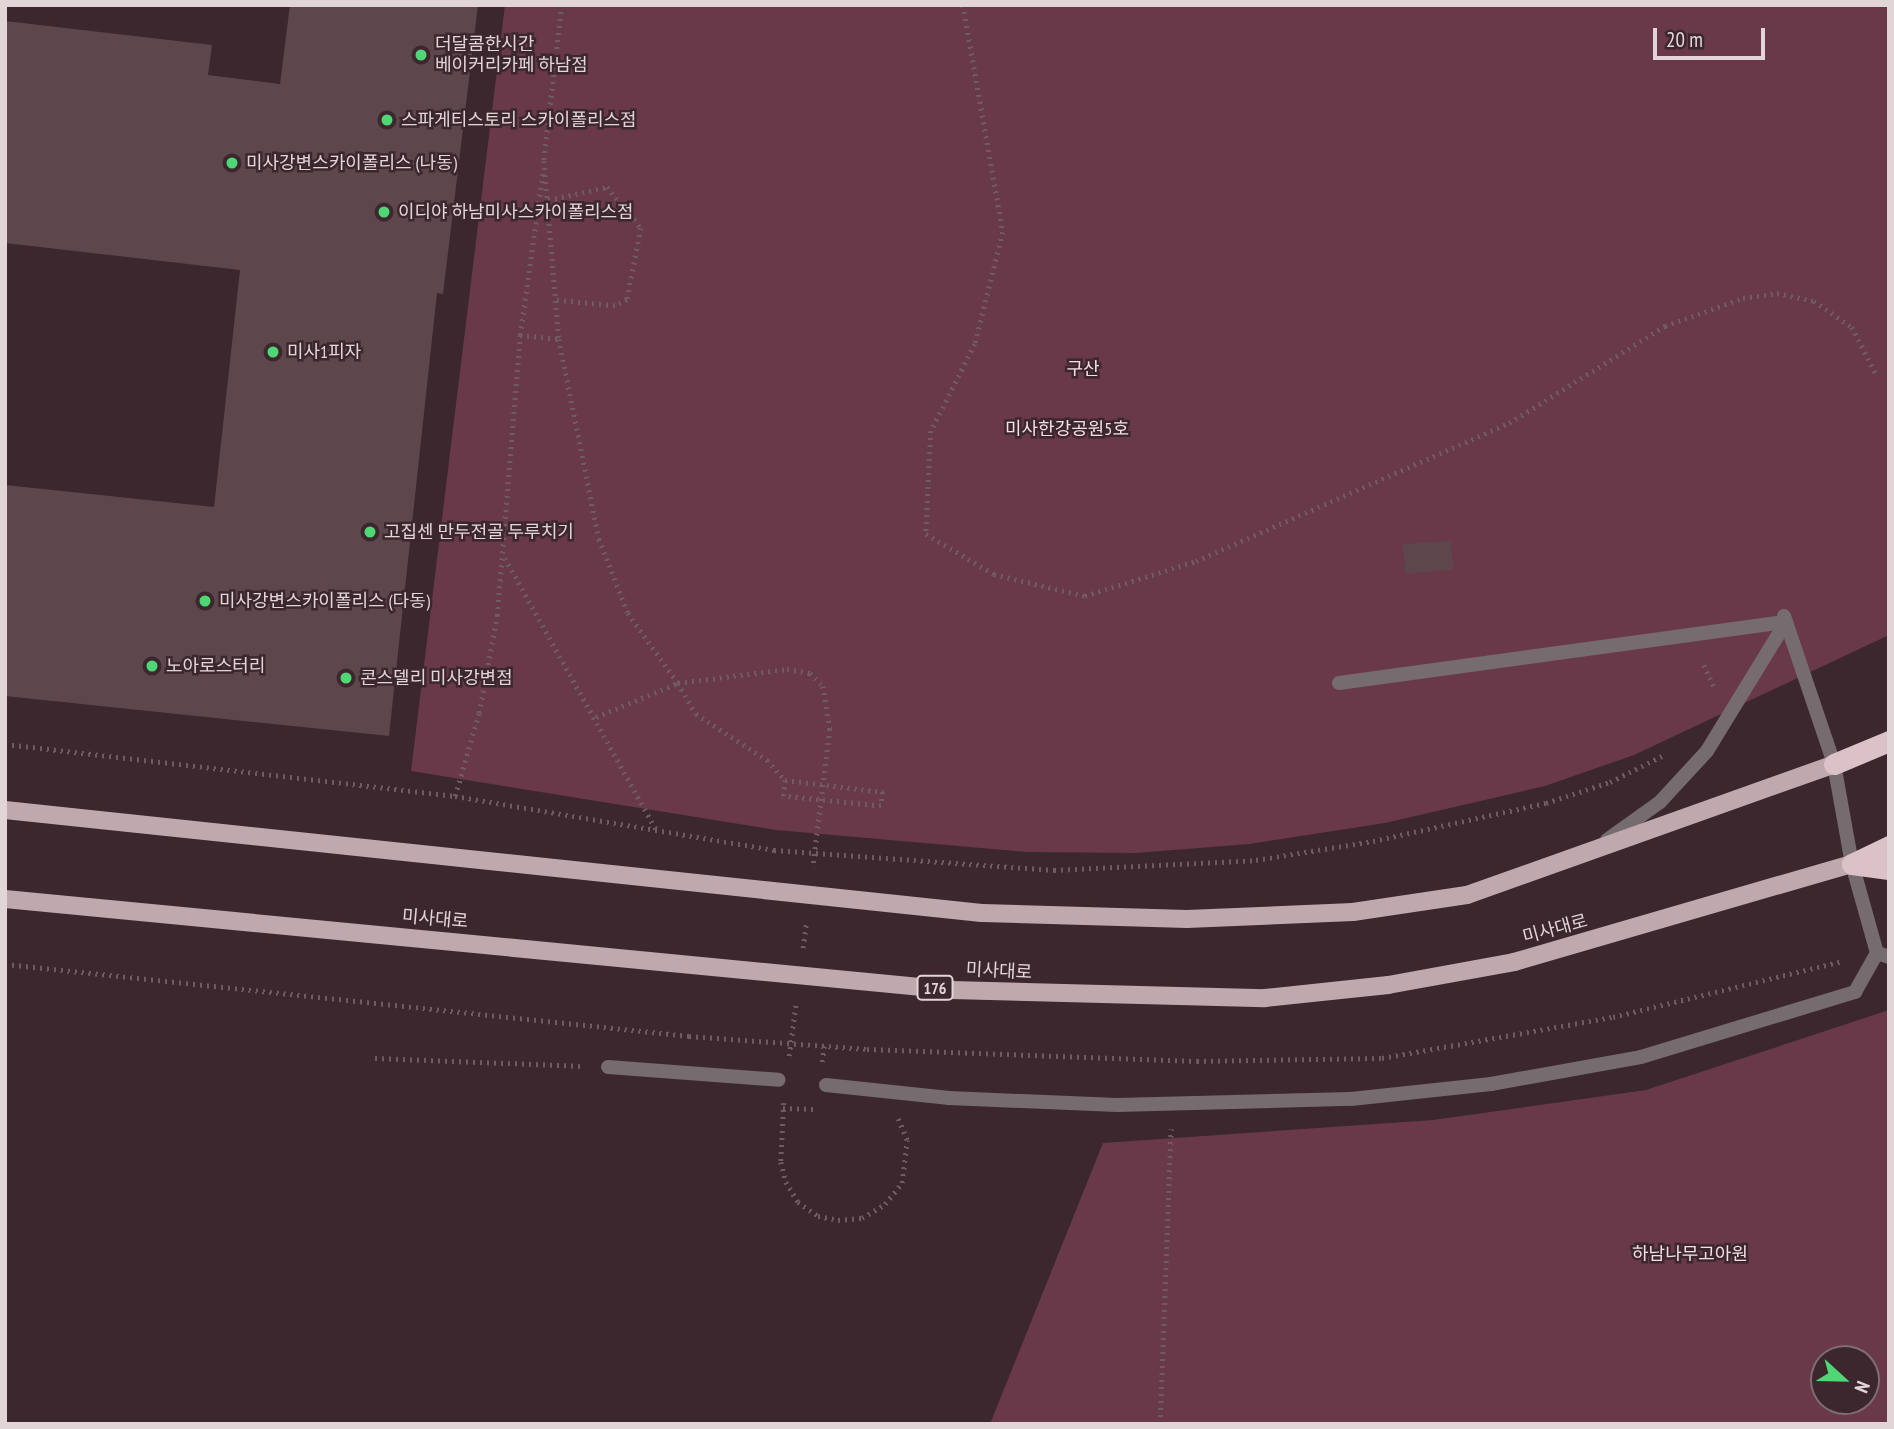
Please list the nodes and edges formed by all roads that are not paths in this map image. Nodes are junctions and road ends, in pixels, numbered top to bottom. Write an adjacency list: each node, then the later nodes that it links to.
1 (1785, 619): 2 (street); 4 (street); 7 (street)
2 (1339, 683)
3 (1889, 741): 4 (highway)
4 (1834, 764): 7 (main road); 8 (street)
5 (5, 810): 7 (main road)
6 (1889, 846): 8 (highway, 176)
7 (1595, 848)
8 (1852, 864): 9 (highway); 10 (main road, 미사대로 / 176); 11 (street)
9 (1889, 869)
10 (5, 899)
11 (1883, 955): 14 (street)
12 (608, 1067): 13 (street)
13 (779, 1080)
14 (826, 1085)

